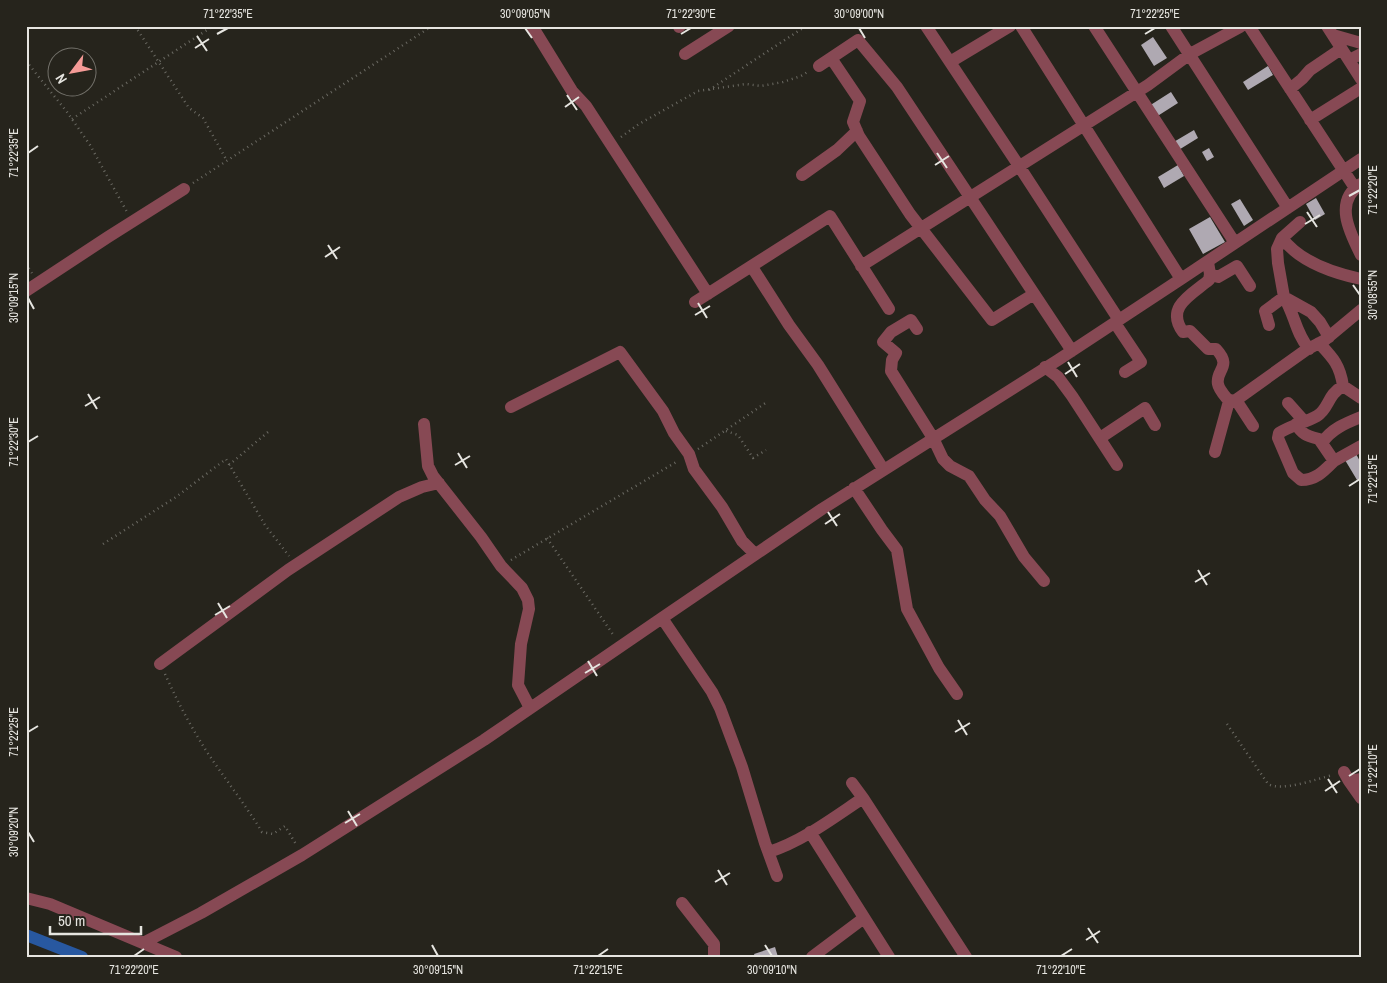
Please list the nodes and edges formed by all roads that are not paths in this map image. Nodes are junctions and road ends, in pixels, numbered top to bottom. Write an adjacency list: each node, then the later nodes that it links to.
1 (532, 26): 46 (street)
2 (729, 26): 12 (street)
3 (926, 26): 17 (street)
4 (1010, 26): 17 (street)
5 (1021, 26): 24 (street)
6 (1094, 26): 22 (street)
7 (1171, 26): 13 (street)
8 (1242, 26): 13 (street); 21 (street)
9 (1330, 30): 10 (street); 11 (street)
10 (1361, 43)
11 (1341, 48): 16 (street); 21 (street)
12 (685, 54)
13 (1190, 54): 22 (street); 33 (street)
14 (1361, 54): 16 (street)
15 (831, 58): 18 (street); 25 (street); 32 (street)
16 (1349, 60): 19 (street)
17 (950, 62): 27 (street)
18 (819, 66)
19 (1361, 79)
20 (1361, 88): 23 (street)
21 (1290, 89): 23 (street)
22 (1138, 91): 24 (street); 37 (street)
23 (1310, 120): 28 (street)
24 (1083, 126): 27 (street); 42 (street)
25 (857, 131): 29 (street); 35 (street)
26 (1361, 159): 28 (street)
27 (1019, 166): 32 (street); 52 (street)
28 (1343, 171): 30 (street); 33 (street)
29 (802, 175)
30 (1358, 186): 38 (street)
31 (184, 189): 45 (street)
32 (970, 197): 35 (street); 47 (street)
33 (1288, 208): 37 (street)
34 (1300, 222): 36 (street)
35 (921, 227): 39 (street); 47 (street)
36 (1282, 238): 43 (street); 48 (street)
37 (1235, 243): 41 (street)
38 (1361, 255)
39 (861, 266): 40 (street); 50 (street)
40 (752, 267): 46 (street); 76 (street)
41 (1209, 268): 42 (street); 44 (street); 61 (street)
42 (1181, 279): 52 (street)
43 (1361, 279)
44 (1250, 286)
45 (26, 291)
46 (708, 294): 49 (street)
47 (1034, 294): 56 (street)
48 (1284, 297): 53 (street); 55 (street); 55 (street)
49 (695, 302)
50 (889, 309)
51 (1361, 310): 55 (street)
52 (1117, 321): 56 (street); 58 (street)
53 (1269, 325)
54 (917, 329): 69 (street)
55 (1319, 343): 59 (street); 61 (street)
56 (1072, 351): 57 (street)
57 (1045, 367): 69 (street); 70 (street)
58 (1125, 372)
59 (1344, 386): 60 (street); 65 (street)
60 (1361, 398)
61 (1233, 401): 68 (street); 73 (street)
62 (1288, 403): 65 (street)
63 (511, 407): 79 (street)
64 (1361, 417): 71 (street)
65 (1300, 422): 71 (street); 74 (street)
66 (424, 424): 77 (street)
67 (1155, 425): 70 (street)
68 (1252, 426)
69 (933, 438): 76 (street); 80 (street)
70 (1100, 438): 75 (street)
71 (1322, 443): 74 (street)
72 (1361, 446): 74 (street)
73 (1215, 452)
74 (1334, 461)
75 (1117, 465)
76 (883, 469): 78 (street)
77 (438, 483): 82 (street); 84 (street)
78 (854, 488): 79 (street); 83 (street)
79 (755, 554): 81 (street)
80 (1044, 581)
81 (662, 618): 84 (street); 90 (street)
82 (160, 664)
83 (957, 694)
84 (530, 708): 95 (street)
85 (1351, 777): 88 (street)
86 (852, 782): 87 (street)
87 (864, 798): 89 (street); 100 (street)
88 (1361, 798)
89 (810, 832): 90 (street); 94 (street)
90 (768, 852): 91 (street)
91 (778, 876)
92 (26, 898): 95 (street)
93 (682, 903): 97 (street)
94 (864, 918): 98 (street); 99 (street)
95 (142, 943): 96 (street)
96 (176, 957)
97 (714, 957)
98 (812, 957)
99 (889, 957)
100 (966, 957)

